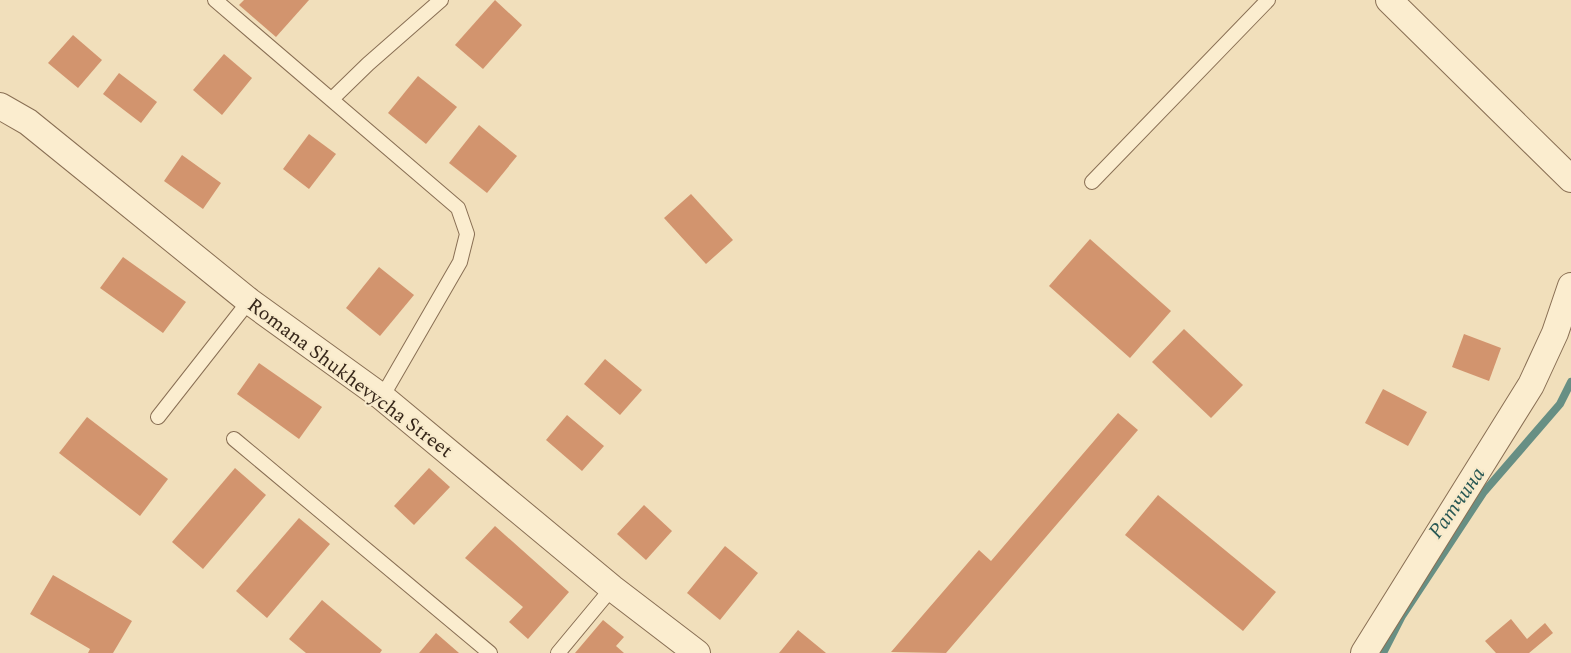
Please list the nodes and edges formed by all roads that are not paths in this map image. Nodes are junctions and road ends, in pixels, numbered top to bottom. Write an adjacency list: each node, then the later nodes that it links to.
1 (215, 0): 5 (lane)
2 (441, 0): 5 (lane)
3 (1268, 0): 8 (lane)
4 (1389, 0): 7 (street)
5 (332, 99): 11 (lane)
6 (0, 106): 10 (street, Romana Shukhevycha Street)
7 (1571, 179)
8 (1092, 182)
9 (1571, 286): 18 (street)
10 (249, 301): 11 (street, Romana Shukhevycha Street); 12 (lane)
11 (382, 397): 14 (street, Romana Shukhevycha Street)
12 (158, 417)
13 (234, 439): 15 (lane)
14 (612, 588): 16 (lane); 17 (street, Romana Shukhevycha Street)
15 (490, 653)
16 (558, 653)
17 (697, 653)
18 (1364, 653)

